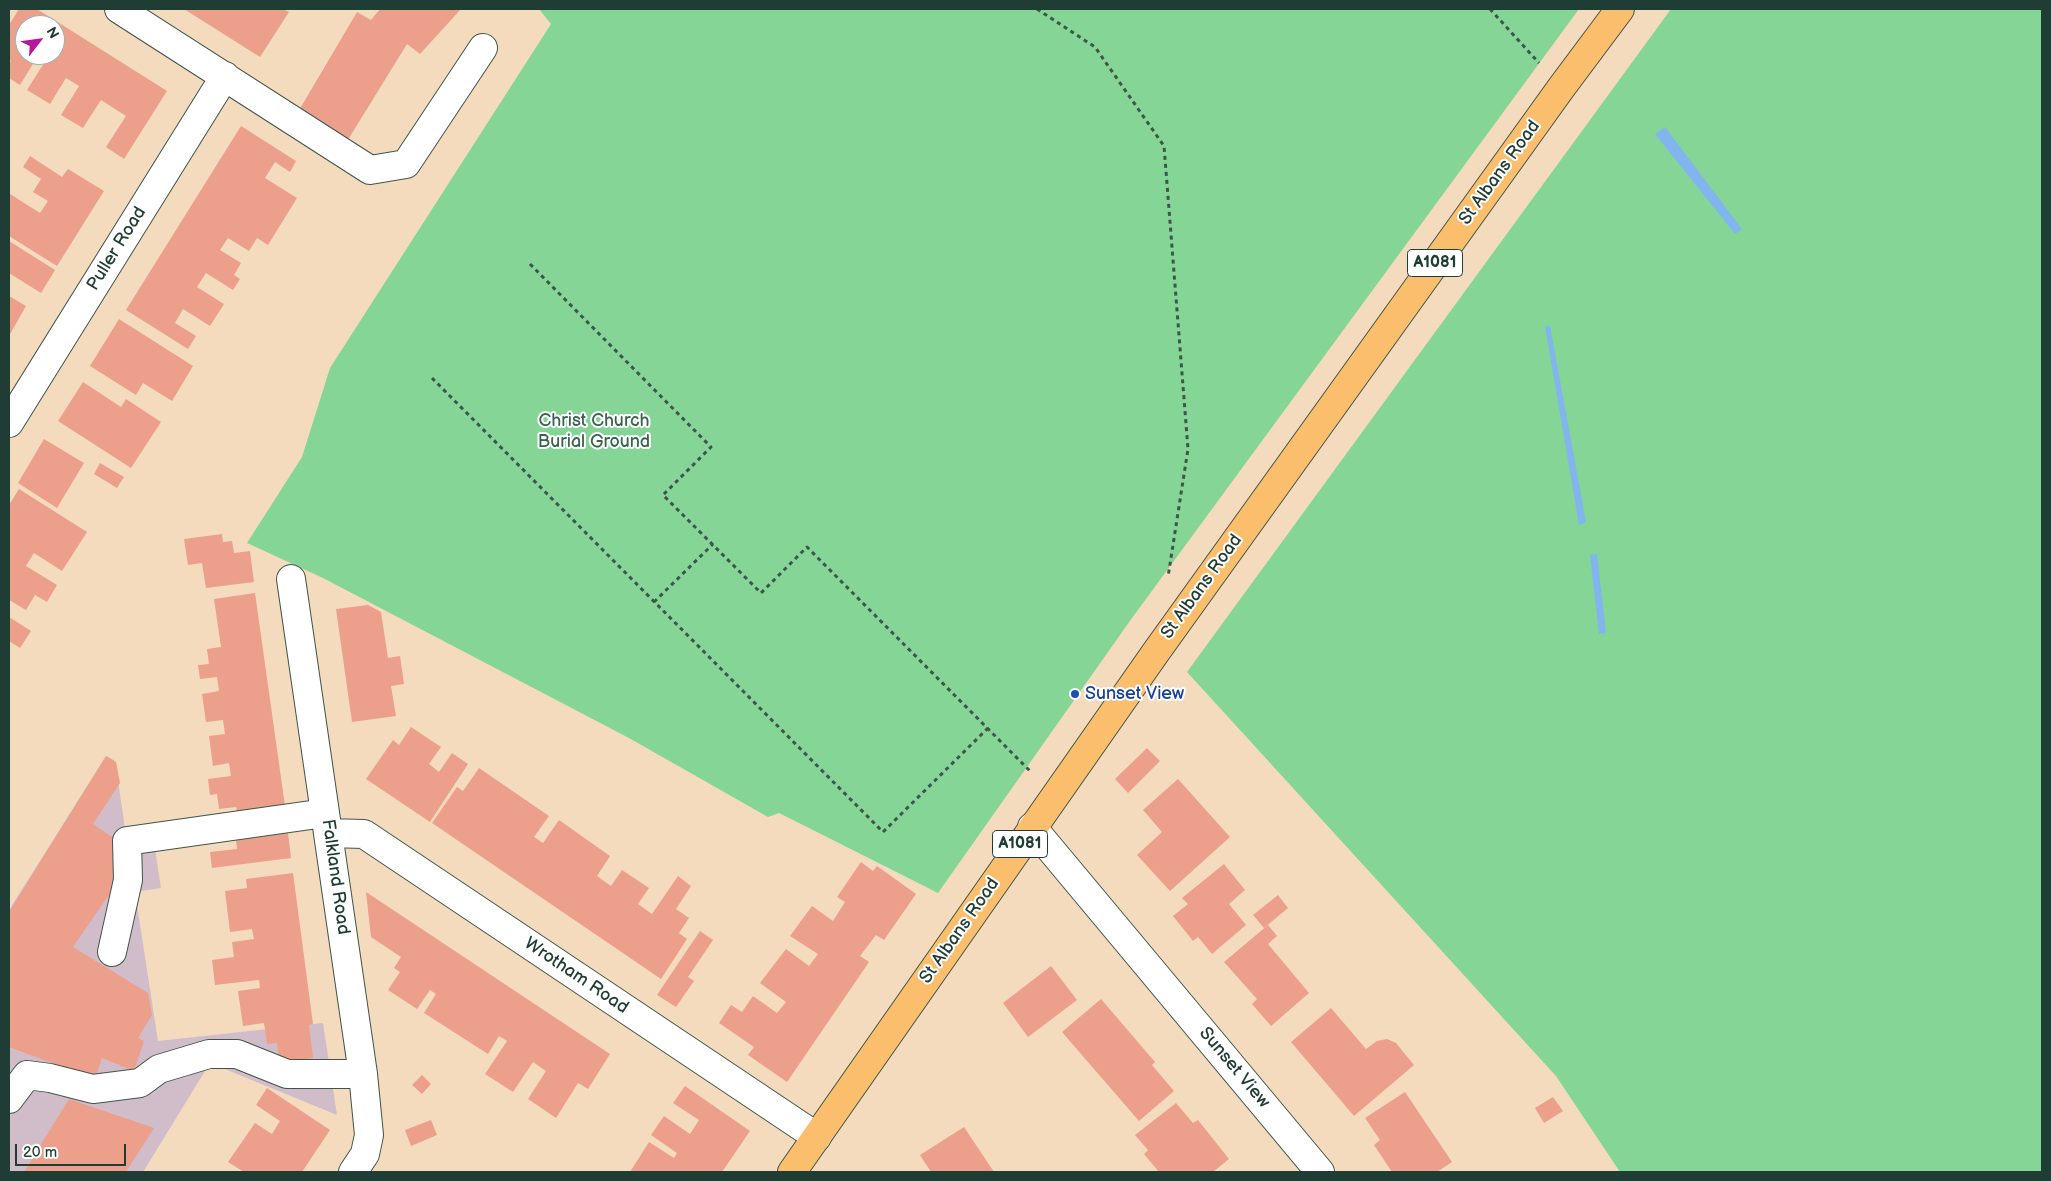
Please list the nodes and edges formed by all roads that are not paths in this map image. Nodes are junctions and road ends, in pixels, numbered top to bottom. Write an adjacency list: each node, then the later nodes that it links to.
1 (119, 9): 4 (street)
2 (1620, 9): 8 (main road, St Albans Road / A1081)
3 (483, 48): 4 (street)
4 (225, 76): 5 (street, Puller Road)
5 (9, 423)
6 (291, 579): 7 (street, Falkland Road)
7 (327, 823): 9 (street, Wrotham Road); 10 (street, Falkland Road); 12 (street, Wrotham Road)
8 (1032, 827): 12 (main road, St Albans Road / A1081); 15 (street, Sunset View)
9 (112, 952)
10 (362, 1074): 11 (street); 13 (street, Falkland Road)
11 (9, 1099)
12 (817, 1137): 14 (main road, St Albans Road / A1081)
13 (353, 1172)
14 (792, 1172)
15 (1320, 1172)

